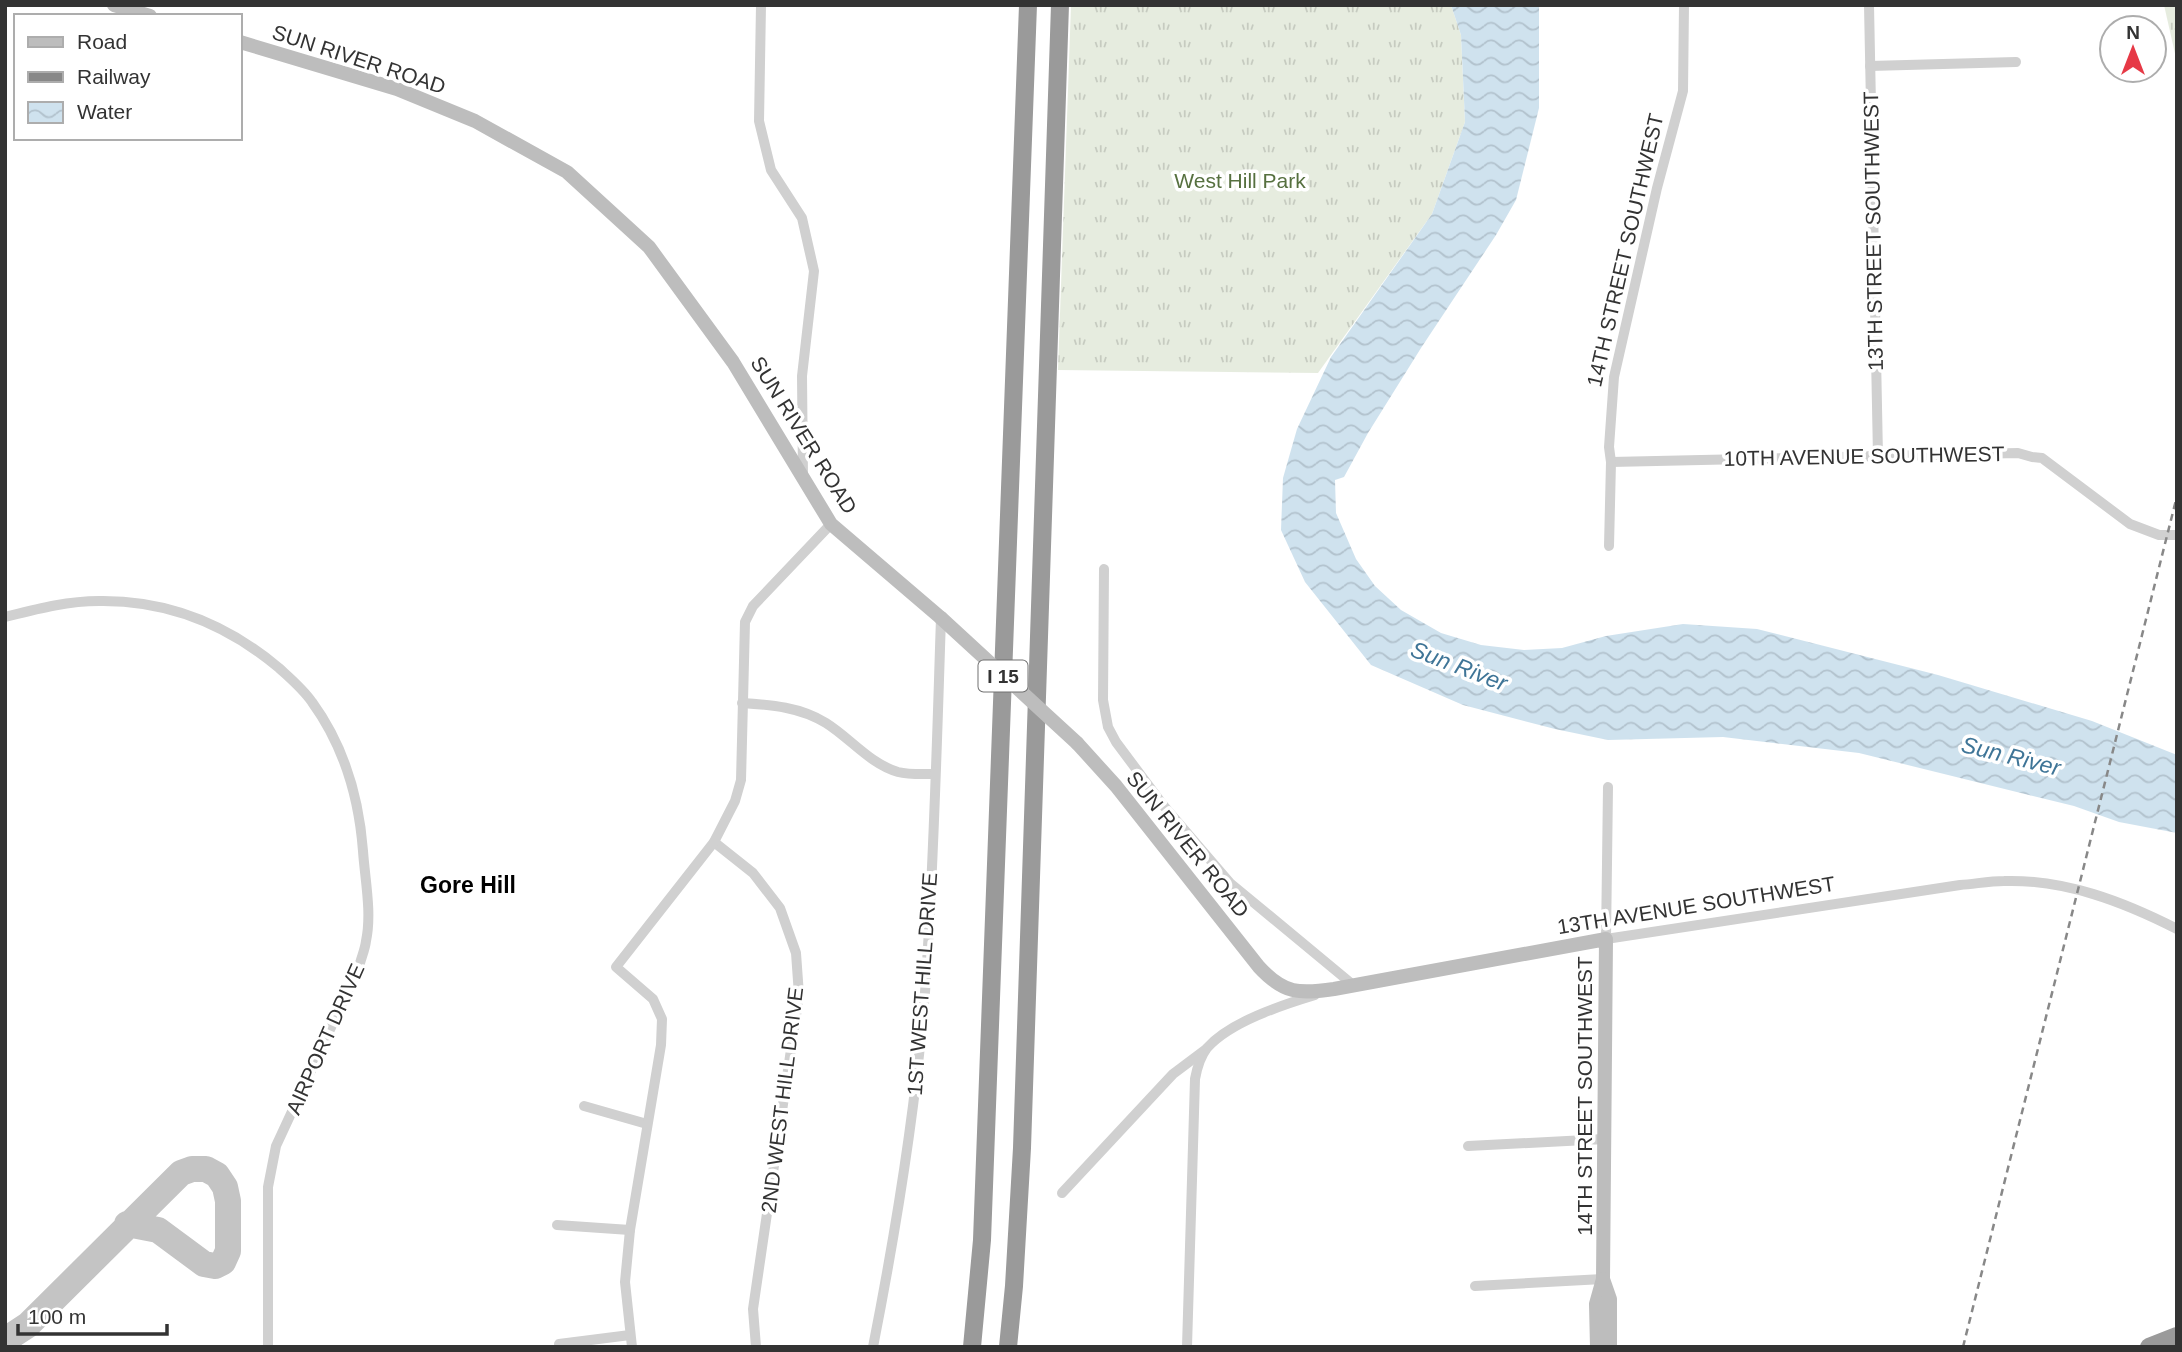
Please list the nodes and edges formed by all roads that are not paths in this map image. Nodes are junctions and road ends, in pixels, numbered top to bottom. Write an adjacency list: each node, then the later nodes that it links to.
1 (114, 5): 7 (street)
2 (761, 5): 13 (street)
3 (1028, 5): 45 (highway, I 15)
4 (1060, 5): 46 (highway, I 15)
5 (1684, 5): 12 (street, 14TH STREET SOUTHWEST)
6 (1869, 5): 10 (street, 13TH STREET SOUTHWEST)
7 (143, 14)
8 (242, 43): 13 (street, SUN RIVER ROAD)
9 (2016, 62): 10 (street)
10 (1870, 66): 11 (street, 13TH STREET SOUTHWEST)
11 (1878, 456): 12 (street, 10TH AVENUE SOUTHWEST); 15 (street, 10TH AVENUE SOUTHWEST)
12 (1611, 462): 16 (street, 14TH STREET SOUTHWEST)
13 (803, 477): 14 (street, SUN RIVER ROAD)
14 (831, 524): 19 (street, SUN RIVER ROAD); 20 (street)
15 (2177, 535)
16 (1609, 546)
17 (1104, 569): 26 (street)
18 (5, 617): 41 (street, AIRPORT DRIVE)
19 (942, 618): 21 (street, 1ST WEST HILL DRIVE); 27 (street, SUN RIVER ROAD, bridge)
20 (742, 704): 21 (street); 23 (street)
21 (936, 774): 44 (street, 1ST WEST HILL DRIVE)
22 (1608, 787): 25 (street, 14TH STREET SOUTHWEST)
23 (715, 842): 30 (street); 43 (street, 2ND WEST HILL DRIVE)
24 (2177, 929): 25 (street, 13TH AVENUE SOUTHWEST)
25 (1606, 939): 26 (street, 13TH AVENUE SOUTHWEST); 31 (street, 14TH STREET SOUTHWEST)
26 (1352, 984): 27 (street, 13TH AVENUE SOUTHWEST)
27 (1334, 989): 28 (street, 13TH AVENUE SOUTHWEST)
28 (1206, 1049): 33 (street, 13TH AVENUE SOUTHWEST); 47 (street)
29 (584, 1106): 30 (street)
30 (647, 1124): 35 (street)
31 (1605, 1139): 32 (street); 36 (street, 14TH STREET SOUTHWEST)
32 (1468, 1146)
33 (1062, 1193)
34 (556, 1225): 35 (street)
35 (630, 1230): 38 (street)
36 (1603, 1279): 37 (street); 48 (street, 14TH STREET SOUTHWEST); 49 (street, 14TH STREET SOUTHWEST)
37 (1475, 1286)
38 (630, 1335): 40 (street); 42 (street)
39 (2177, 1336): 50 (highway)
40 (559, 1344)
41 (268, 1347)
42 (632, 1347)
43 (756, 1347)
44 (873, 1347)
45 (972, 1347)
46 (1008, 1347)
47 (1187, 1347)
48 (1597, 1347)
49 (1610, 1347)
50 (2149, 1347)

